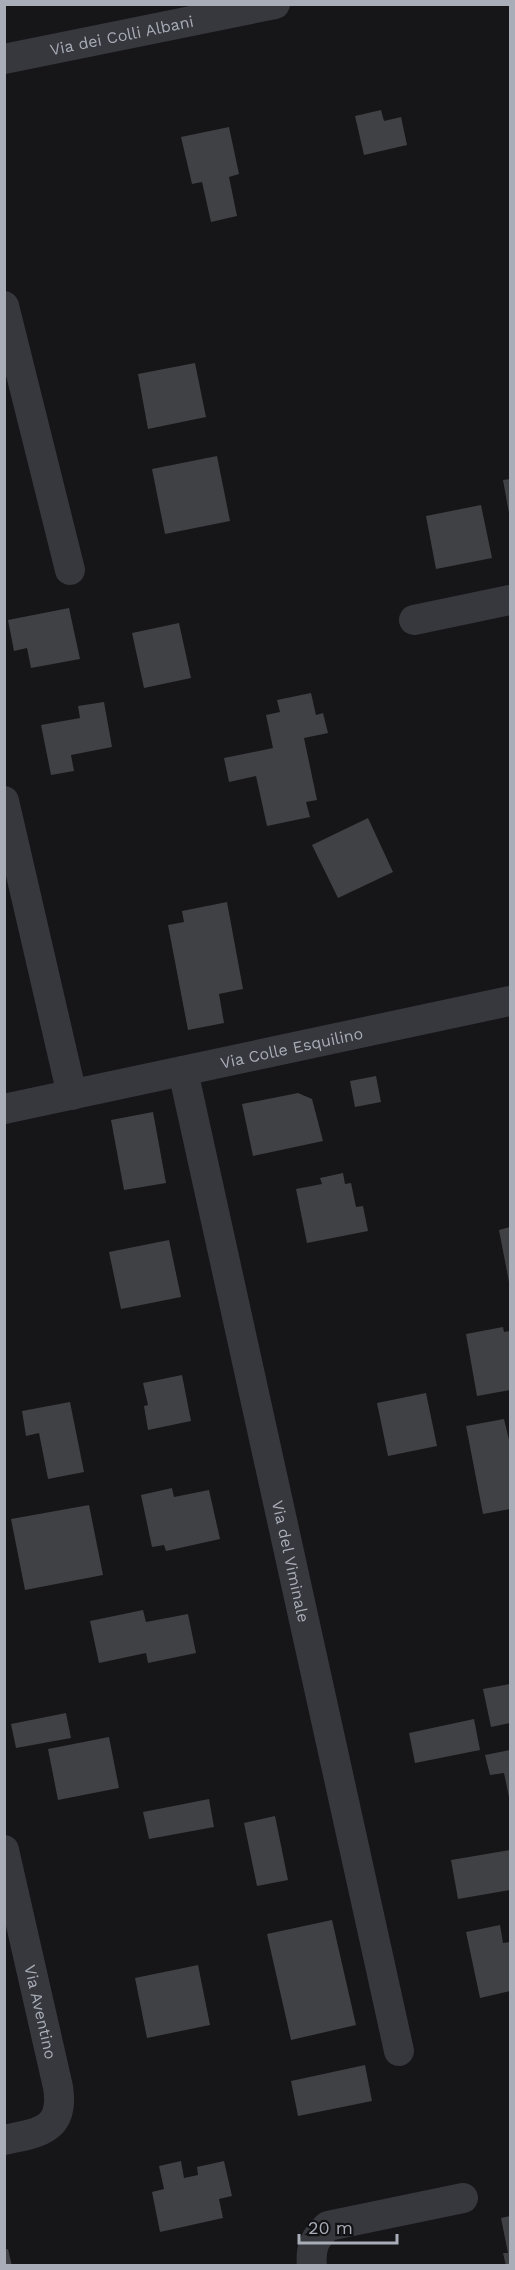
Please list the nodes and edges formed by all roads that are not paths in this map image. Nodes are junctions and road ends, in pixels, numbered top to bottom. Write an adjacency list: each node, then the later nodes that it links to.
1 (275, 4): 2 (street, Via dei Colli Albani)
2 (4, 59)
3 (4, 306): 4 (street)
4 (70, 570)
5 (510, 600): 6 (street)
6 (414, 620)
7 (4, 801): 10 (street)
8 (510, 1001): 9 (street, Via Colle Esquilino)
9 (183, 1071): 10 (street, Via Colle Esquilino); 13 (street, Via del Viminale)
10 (72, 1095): 11 (street, Via Colle Esquilino)
11 (4, 1109)
12 (4, 1850): 14 (street, Via Aventino)
13 (399, 2051)
14 (4, 2140)
15 (463, 2198): 16 (street)
16 (312, 2265)

